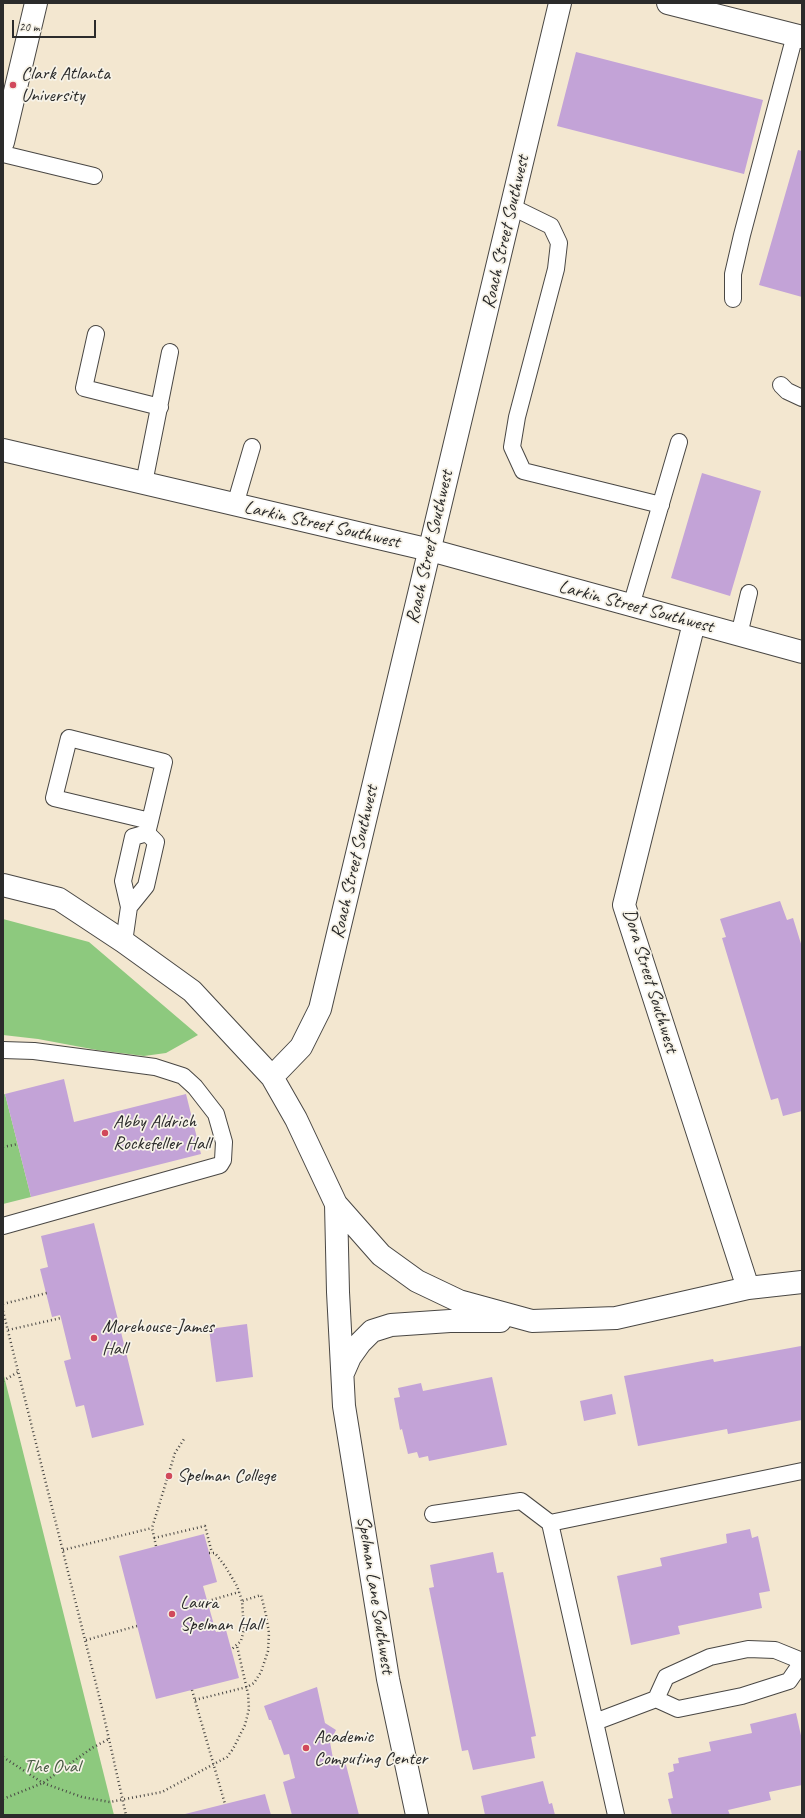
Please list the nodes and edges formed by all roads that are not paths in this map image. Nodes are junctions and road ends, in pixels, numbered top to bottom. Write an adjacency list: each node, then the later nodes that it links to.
1 (36, 3): 6 (street)
2 (560, 3): 9 (street, Roach Street Southwest)
3 (668, 3): 4 (street)
4 (727, 10): 5 (street)
5 (798, 36): 10 (lane)
6 (3, 142)
7 (3, 154): 8 (lane)
8 (94, 176)
9 (512, 207): 21 (lane); 22 (street, Roach Street Southwest)
10 (733, 299)
11 (96, 334): 15 (lane)
12 (170, 352): 15 (lane)
13 (781, 385): 14 (lane)
14 (802, 398)
15 (160, 407): 19 (lane)
16 (679, 442): 21 (lane)
17 (252, 447): 20 (lane)
18 (3, 450): 19 (street, Larkin Street Southwest)
19 (144, 483): 20 (street, Larkin Street Southwest)
20 (235, 504): 22 (street, Larkin Street Southwest)
21 (661, 505): 24 (lane)
22 (430, 550): 24 (street, Larkin Street Southwest); 33 (street, Roach Street Southwest)
23 (749, 593): 26 (lane)
24 (631, 606): 25 (street, Larkin Street Southwest)
25 (694, 623): 26 (street, Larkin Street Southwest); 37 (street, Dora Street Southwest)
26 (739, 635): 27 (street, Larkin Street Southwest)
27 (802, 652)
28 (148, 827): 28 (lane); 30 (lane); 30 (lane)
29 (3, 885): 31 (street, Spelman Lane Southwest)
30 (129, 907): 31 (lane)
31 (124, 942): 33 (street, Spelman Lane Southwest)
32 (3, 1050): 35 (lane)
33 (272, 1077): 34 (street, Spelman Lane Southwest)
34 (336, 1204): 38 (street); 39 (street, Spelman Lane Southwest)
35 (3, 1226)
36 (802, 1282): 37 (street)
37 (748, 1288): 38 (street)
38 (532, 1321): 39 (street, Spelman Lane Southwest)
39 (342, 1374): 46 (street, Spelman Lane Southwest)
40 (802, 1472): 42 (lane)
41 (433, 1514): 42 (lane)
42 (550, 1523): 45 (lane)
43 (802, 1662): 44 (lane); 44 (lane)
44 (656, 1699): 45 (lane)
45 (595, 1722): 47 (lane)
46 (416, 1815)
47 (616, 1815)

